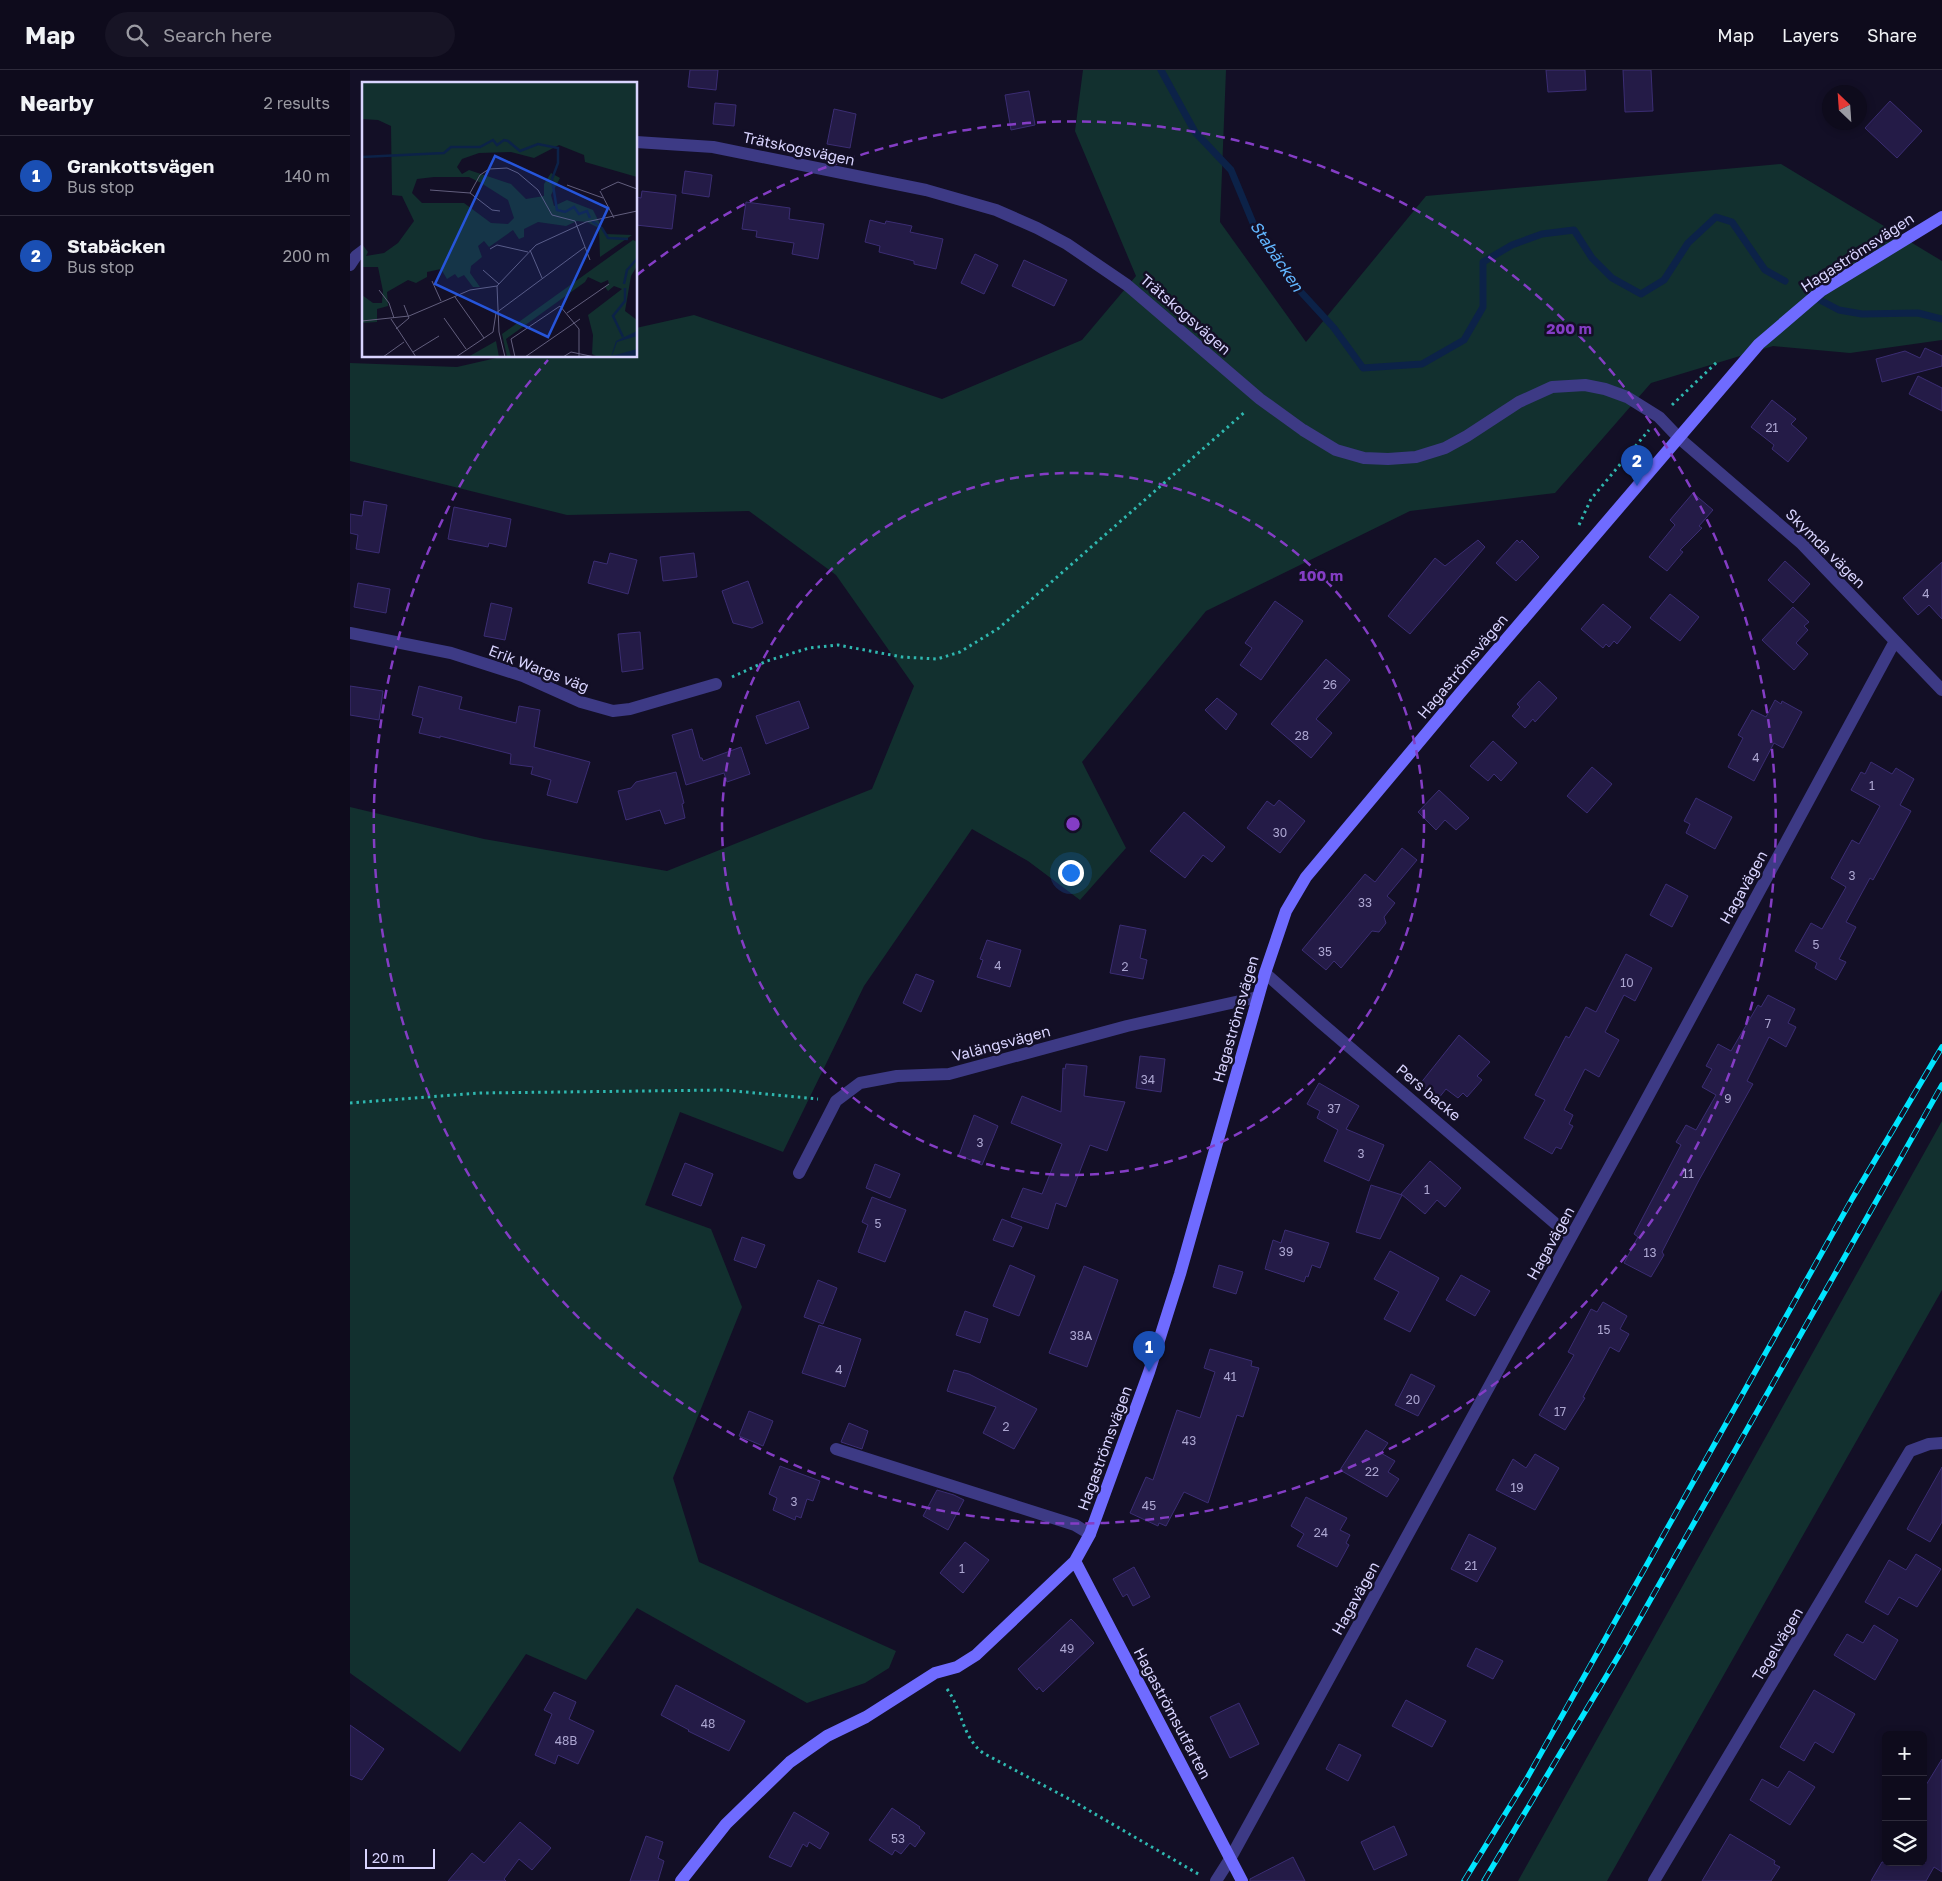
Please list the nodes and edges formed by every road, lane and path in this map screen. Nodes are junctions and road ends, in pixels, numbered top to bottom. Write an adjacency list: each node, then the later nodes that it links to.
1 (638, 142): 5 (street, Trätskogsvägen)
2 (1942, 217): 6 (street, Hagaströmsvägen)
3 (362, 252): 4 (street)
4 (350, 265)
5 (1260, 399): 6 (street, Trätskogsvägen); 9 (path)
6 (1679, 438): 8 (street, Skymda vägen); 11 (street, Hagaströmsvägen)
7 (350, 634): 9 (street, Erik Wargs väg)
8 (1895, 641): 10 (street, Skymda vägen); 16 (street, Hagavägen)
9 (716, 684)
10 (1942, 690)
11 (1265, 973): 12 (street, Hagaströmsvägen); 16 (street, Pers backe)
12 (1258, 997): 13 (street, Valängsvägen); 19 (street, Hagaströmsvägen)
13 (836, 1101): 14 (path); 15 (street, Valängsvägen)
14 (350, 1103)
15 (799, 1173)
16 (1571, 1237): 22 (street, Hagavägen)
17 (1942, 1442): 27 (street, Tegelvägen)
18 (836, 1449): 19 (street)
19 (1090, 1534): 20 (street, Hagaströmsvägen)
20 (1075, 1561): 21 (street, Hagaströmsvägen); 22 (street, Hagaströmsutfarten)
21 (935, 1673): 23 (path); 24 (street, Hagaströmsvägen)
22 (1230, 1859): 25 (street, Hagavägen); 26 (street, Hagaströmsutfarten)
23 (1200, 1876)
24 (680, 1881)
25 (1216, 1881)
26 (1242, 1881)
27 (1654, 1881)

